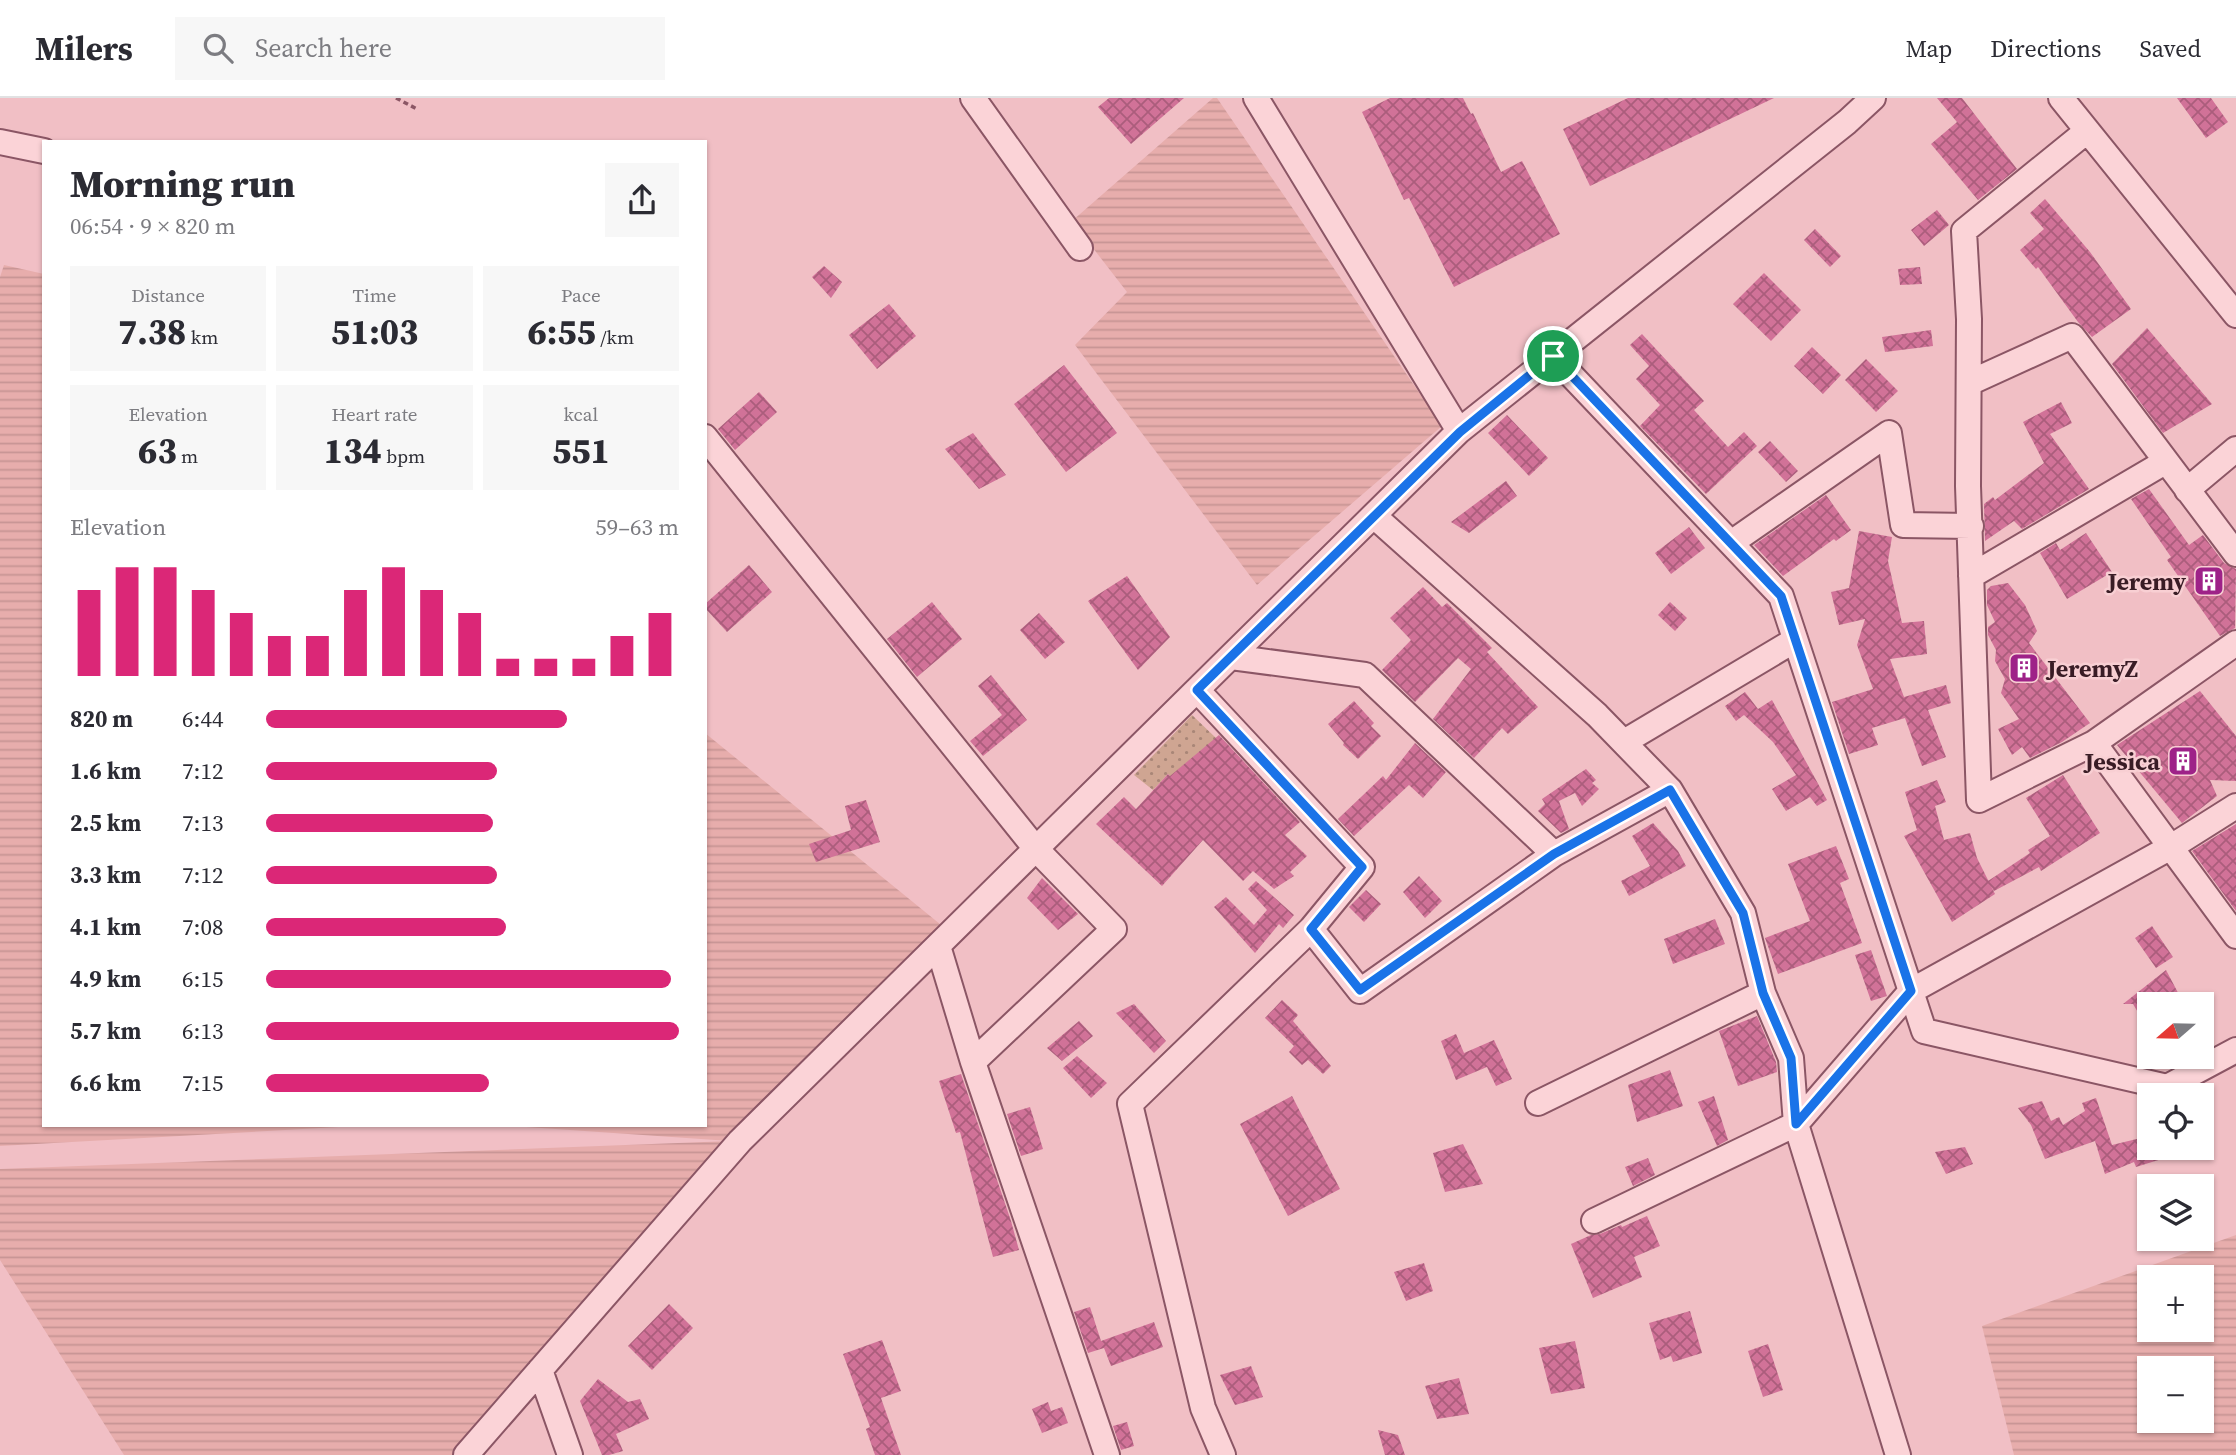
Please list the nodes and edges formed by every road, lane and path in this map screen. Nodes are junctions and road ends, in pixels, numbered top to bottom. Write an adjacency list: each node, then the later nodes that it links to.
1 (396, 98): 6 (path)
2 (972, 98): 10 (street)
3 (1256, 98): 14 (street)
4 (1873, 98): 12 (street)
5 (2061, 98): 7 (street)
6 (417, 109)
7 (2087, 131): 11 (street); 13 (street)
8 (0, 142): 9 (street)
9 (42, 151)
10 (1080, 248)
11 (2236, 315)
12 (1553, 356): 14 (street); 21 (street)
13 (1969, 383): 17 (street); 20 (street)
14 (1460, 432): 19 (street)
15 (707, 439): 33 (street)
16 (2236, 449): 18 (street)
17 (2165, 462): 18 (street); 23 (street)
18 (2188, 490): 22 (street)
19 (1374, 516): 26 (street); 28 (street)
20 (1971, 526): 21 (street); 23 (street)
21 (1731, 543): 24 (street)
22 (2236, 554)
23 (1971, 576): 29 (street)
24 (1795, 640): 28 (street); 38 (street)
25 (2236, 643): 29 (street)
26 (1231, 657): 27 (street); 34 (street)
27 (1197, 690): 33 (street); 35 (street)
28 (1624, 742): 30 (street)
29 (2094, 743): 32 (street)
30 (1670, 790): 34 (street); 39 (street)
31 (2236, 806): 32 (street)
32 (2171, 848): 36 (street); 38 (street)
33 (1036, 849): 37 (street); 41 (street)
34 (1554, 854): 35 (street)
35 (1311, 929): 49 (street)
36 (2236, 936)
37 (938, 946): 41 (street); 45 (street)
38 (1911, 991): 40 (street); 43 (street)
39 (1763, 993): 42 (street); 43 (street)
40 (2236, 1050)
41 (973, 1062): 48 (street)
42 (1538, 1103)
43 (1796, 1124): 44 (street); 50 (street)
44 (1594, 1221)
45 (540, 1370): 46 (street); 47 (street)
46 (466, 1455)
47 (570, 1455)
48 (1107, 1455)
49 (1223, 1455)
50 (1898, 1455)

